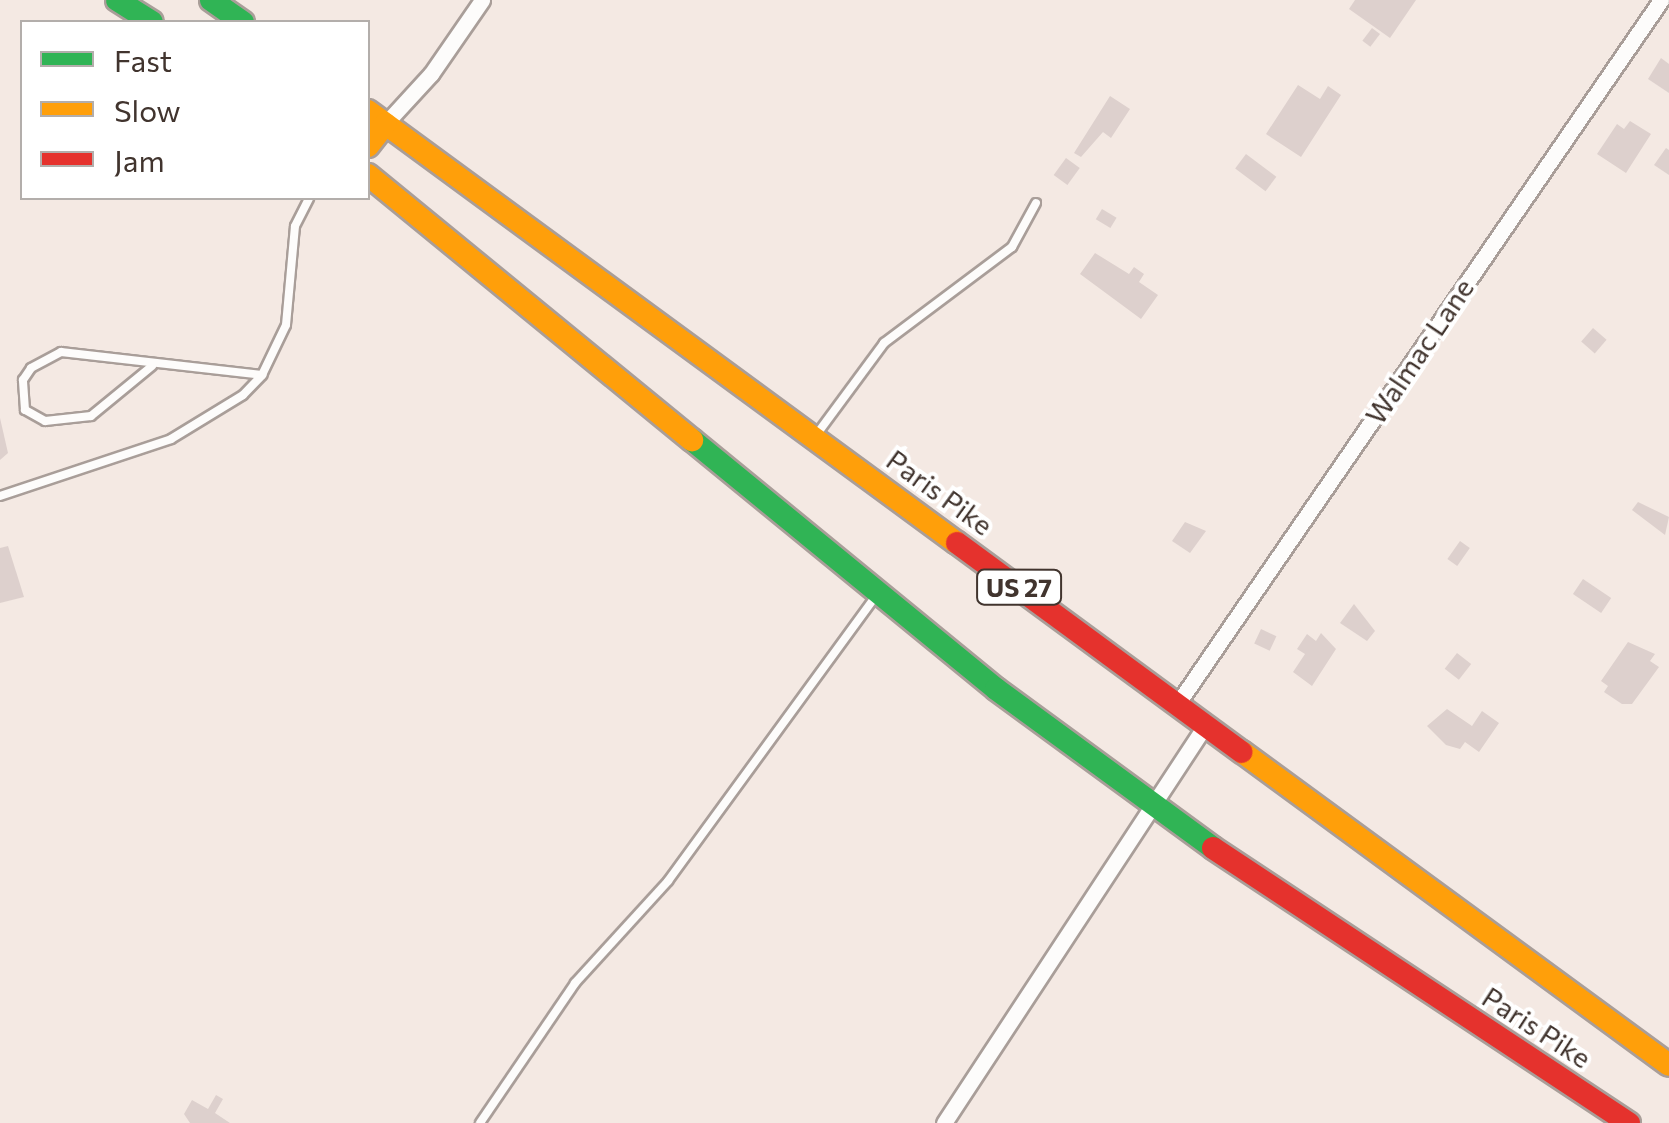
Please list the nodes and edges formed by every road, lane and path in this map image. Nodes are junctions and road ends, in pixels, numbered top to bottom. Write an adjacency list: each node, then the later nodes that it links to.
1 (117, 0): 5 (highway)
2 (212, 0): 6 (highway)
3 (482, 0): 7 (street)
4 (1660, 0): 16 (street, Walmac Lane)
5 (149, 20)
6 (240, 20)
7 (376, 118): 13 (highway, Paris Pike / US 27)
8 (370, 177): 15 (highway, Paris Pike)
9 (308, 200): 12 (lane)
10 (1036, 204): 13 (lane)
11 (152, 366): 11 (lane); 12 (lane)
12 (262, 375): 14 (lane)
13 (814, 438): 16 (highway, Paris Pike / US 27)
14 (0, 496)
15 (878, 596): 18 (highway, Paris Pike); 20 (lane)
16 (1178, 703): 17 (highway, Paris Pike / US 27)
17 (1206, 724): 18 (street); 19 (highway, Paris Pike / US 27)
18 (1154, 804): 21 (street); 22 (highway, Paris Pike)
19 (1669, 1065)
20 (480, 1123)
21 (944, 1123)
22 (1629, 1123)

